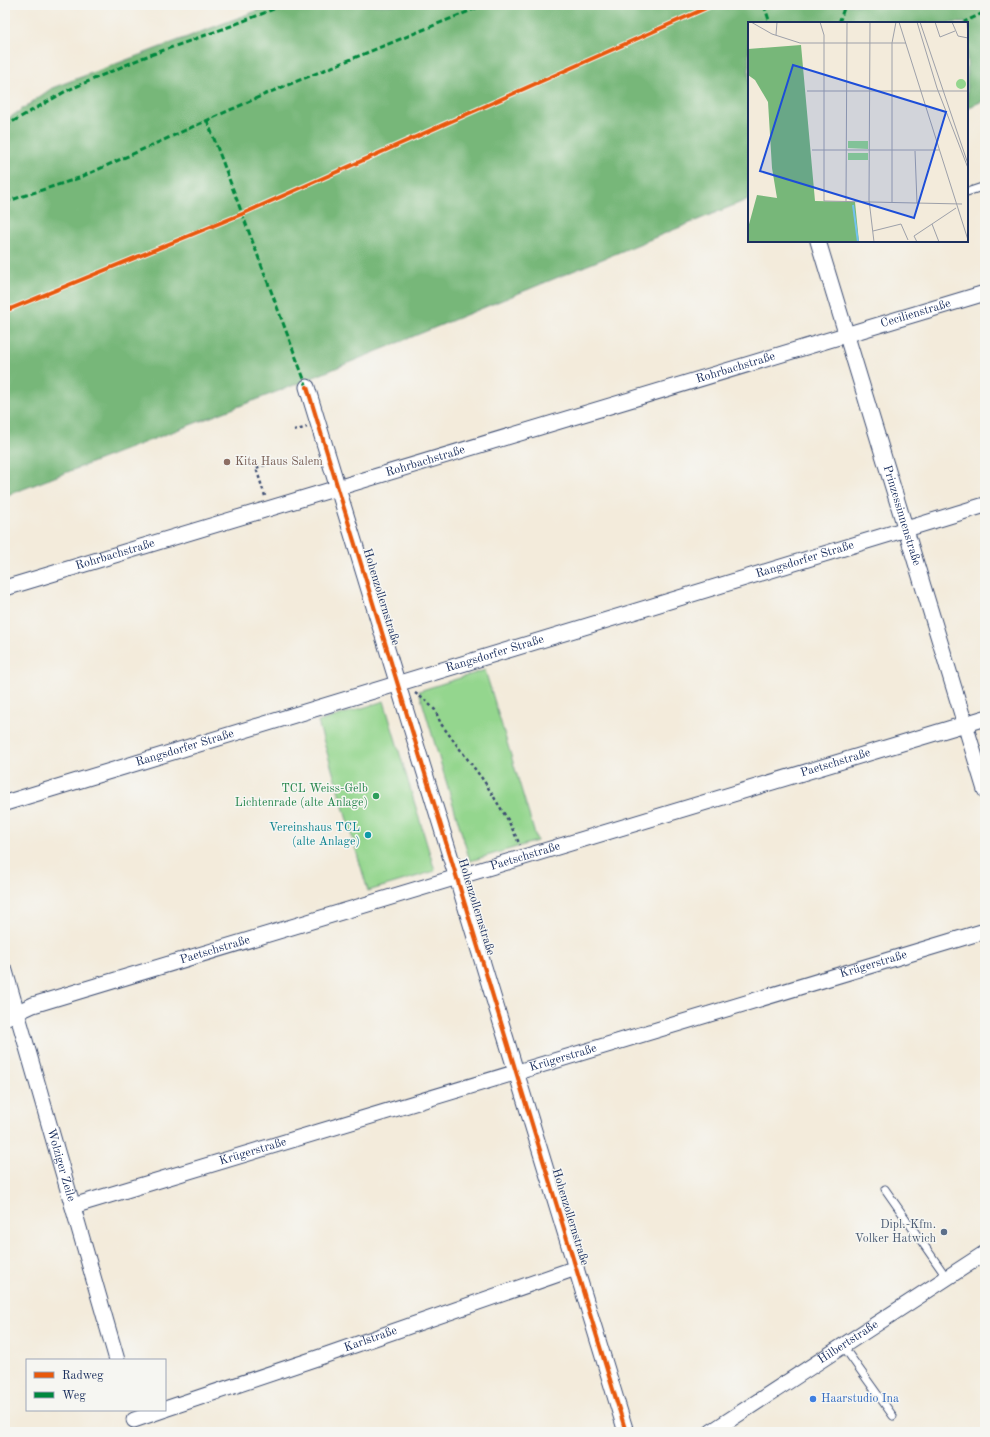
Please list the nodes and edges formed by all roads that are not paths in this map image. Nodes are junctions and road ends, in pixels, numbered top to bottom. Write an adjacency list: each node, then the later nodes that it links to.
1 (985, 186): 2 (lane)
2 (968, 192)
3 (818, 242): 5 (street, Prinzessinnenstraße)
4 (985, 293): 5 (street, Cecilienstraße)
5 (846, 334): 7 (street, Rohrbachstraße); 9 (street, Prinzessinnenstraße)
6 (307, 387): 7 (street, Hohenzollernstraße)
7 (338, 489): 10 (street, Rohrbachstraße); 11 (street, Hohenzollernstraße)
8 (985, 505): 9 (street, Rangsdorfer Straße)
9 (906, 528): 11 (street, Rangsdorfer Straße); 13 (street, Prinzessinnenstraße)
10 (5, 588)
11 (397, 683): 15 (street, Rangsdorfer Straße); 16 (street, Hohenzollernstraße)
12 (985, 718): 13 (street, Paetschstraße)
13 (965, 724): 14 (street, Prinzessinnenstraße); 16 (street, Paetschstraße)
14 (985, 790)
15 (5, 803)
16 (456, 877): 19 (street, Paetschstraße); 20 (street, Hohenzollernstraße)
17 (985, 931): 20 (street, Krügerstraße)
18 (5, 970): 19 (street, Wolziger Zeile)
19 (11, 1015): 22 (street, Wolziger Zeile)
20 (516, 1073): 22 (street, Krügerstraße); 24 (street, Hohenzollernstraße)
21 (885, 1189): 25 (lane)
22 (73, 1206): 27 (street, Wolziger Zeile)
23 (985, 1252): 25 (street, Hilbertstraße)
24 (576, 1268): 28 (street, Karlstraße); 32 (street, Hohenzollernstraße)
25 (947, 1278): 26 (street, Hilbertstraße)
26 (843, 1346): 30 (lane); 33 (street, Hilbertstraße)
27 (117, 1359)
28 (166, 1409)
29 (161, 1411): 31 (street, Karlstraße)
30 (893, 1416)
31 (134, 1421)
32 (626, 1432)
33 (711, 1432)

